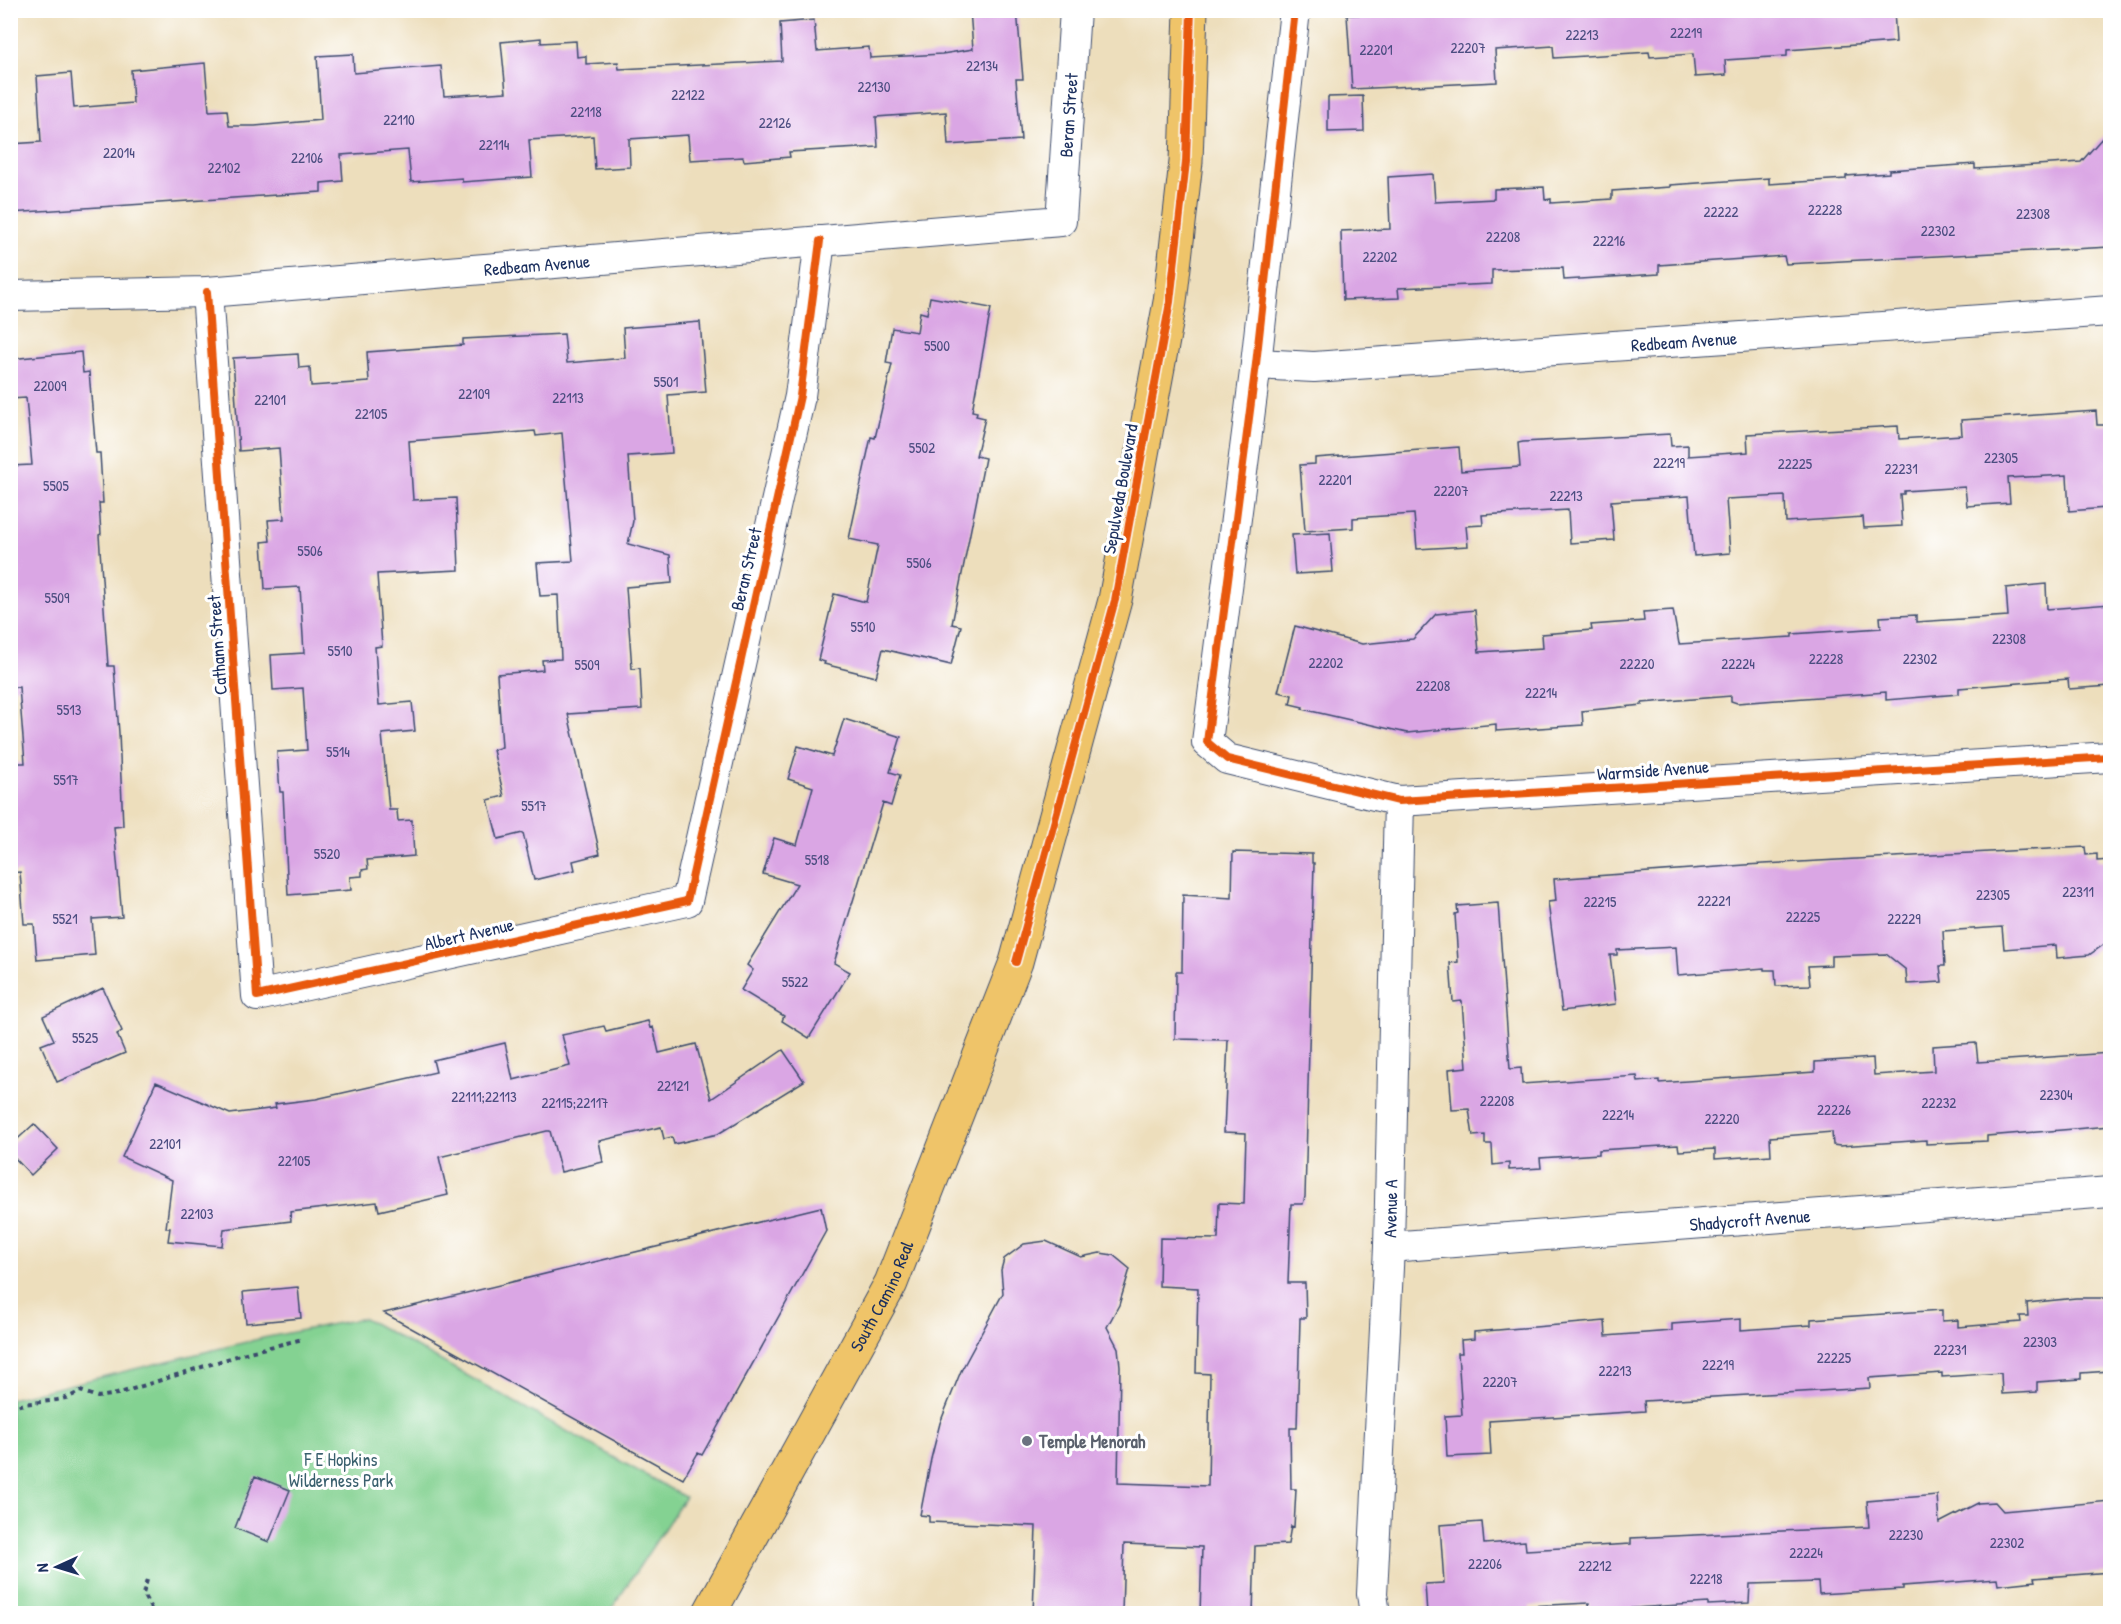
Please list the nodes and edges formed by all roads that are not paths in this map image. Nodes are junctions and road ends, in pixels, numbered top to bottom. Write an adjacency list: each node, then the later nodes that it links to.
1 (1075, 10): 4 (street, Beran Street)
2 (1191, 10): 13 (main road, Sepulveda Boulevard)
3 (1295, 10): 9 (street)
4 (1061, 221): 5 (street, Redbeam Avenue)
5 (820, 241): 6 (street, Redbeam Avenue); 12 (street, Beran Street)
6 (207, 292): 7 (street, Redbeam Avenue); 14 (street, Cathann Street)
7 (10, 296)
8 (2110, 312): 9 (street, Redbeam Avenue)
9 (1256, 364): 11 (street, Warmside Avenue)
10 (2110, 757): 11 (street, Warmside Avenue)
11 (1399, 801): 16 (street, Avenue A)
12 (687, 901): 14 (street, Albert Avenue)
13 (1016, 962): 17 (main road, South Camino Real)
14 (257, 996)
15 (2110, 1192): 16 (street, Shadycroft Avenue)
16 (1389, 1247): 18 (street, Avenue A)
17 (708, 1614)
18 (1375, 1614)

